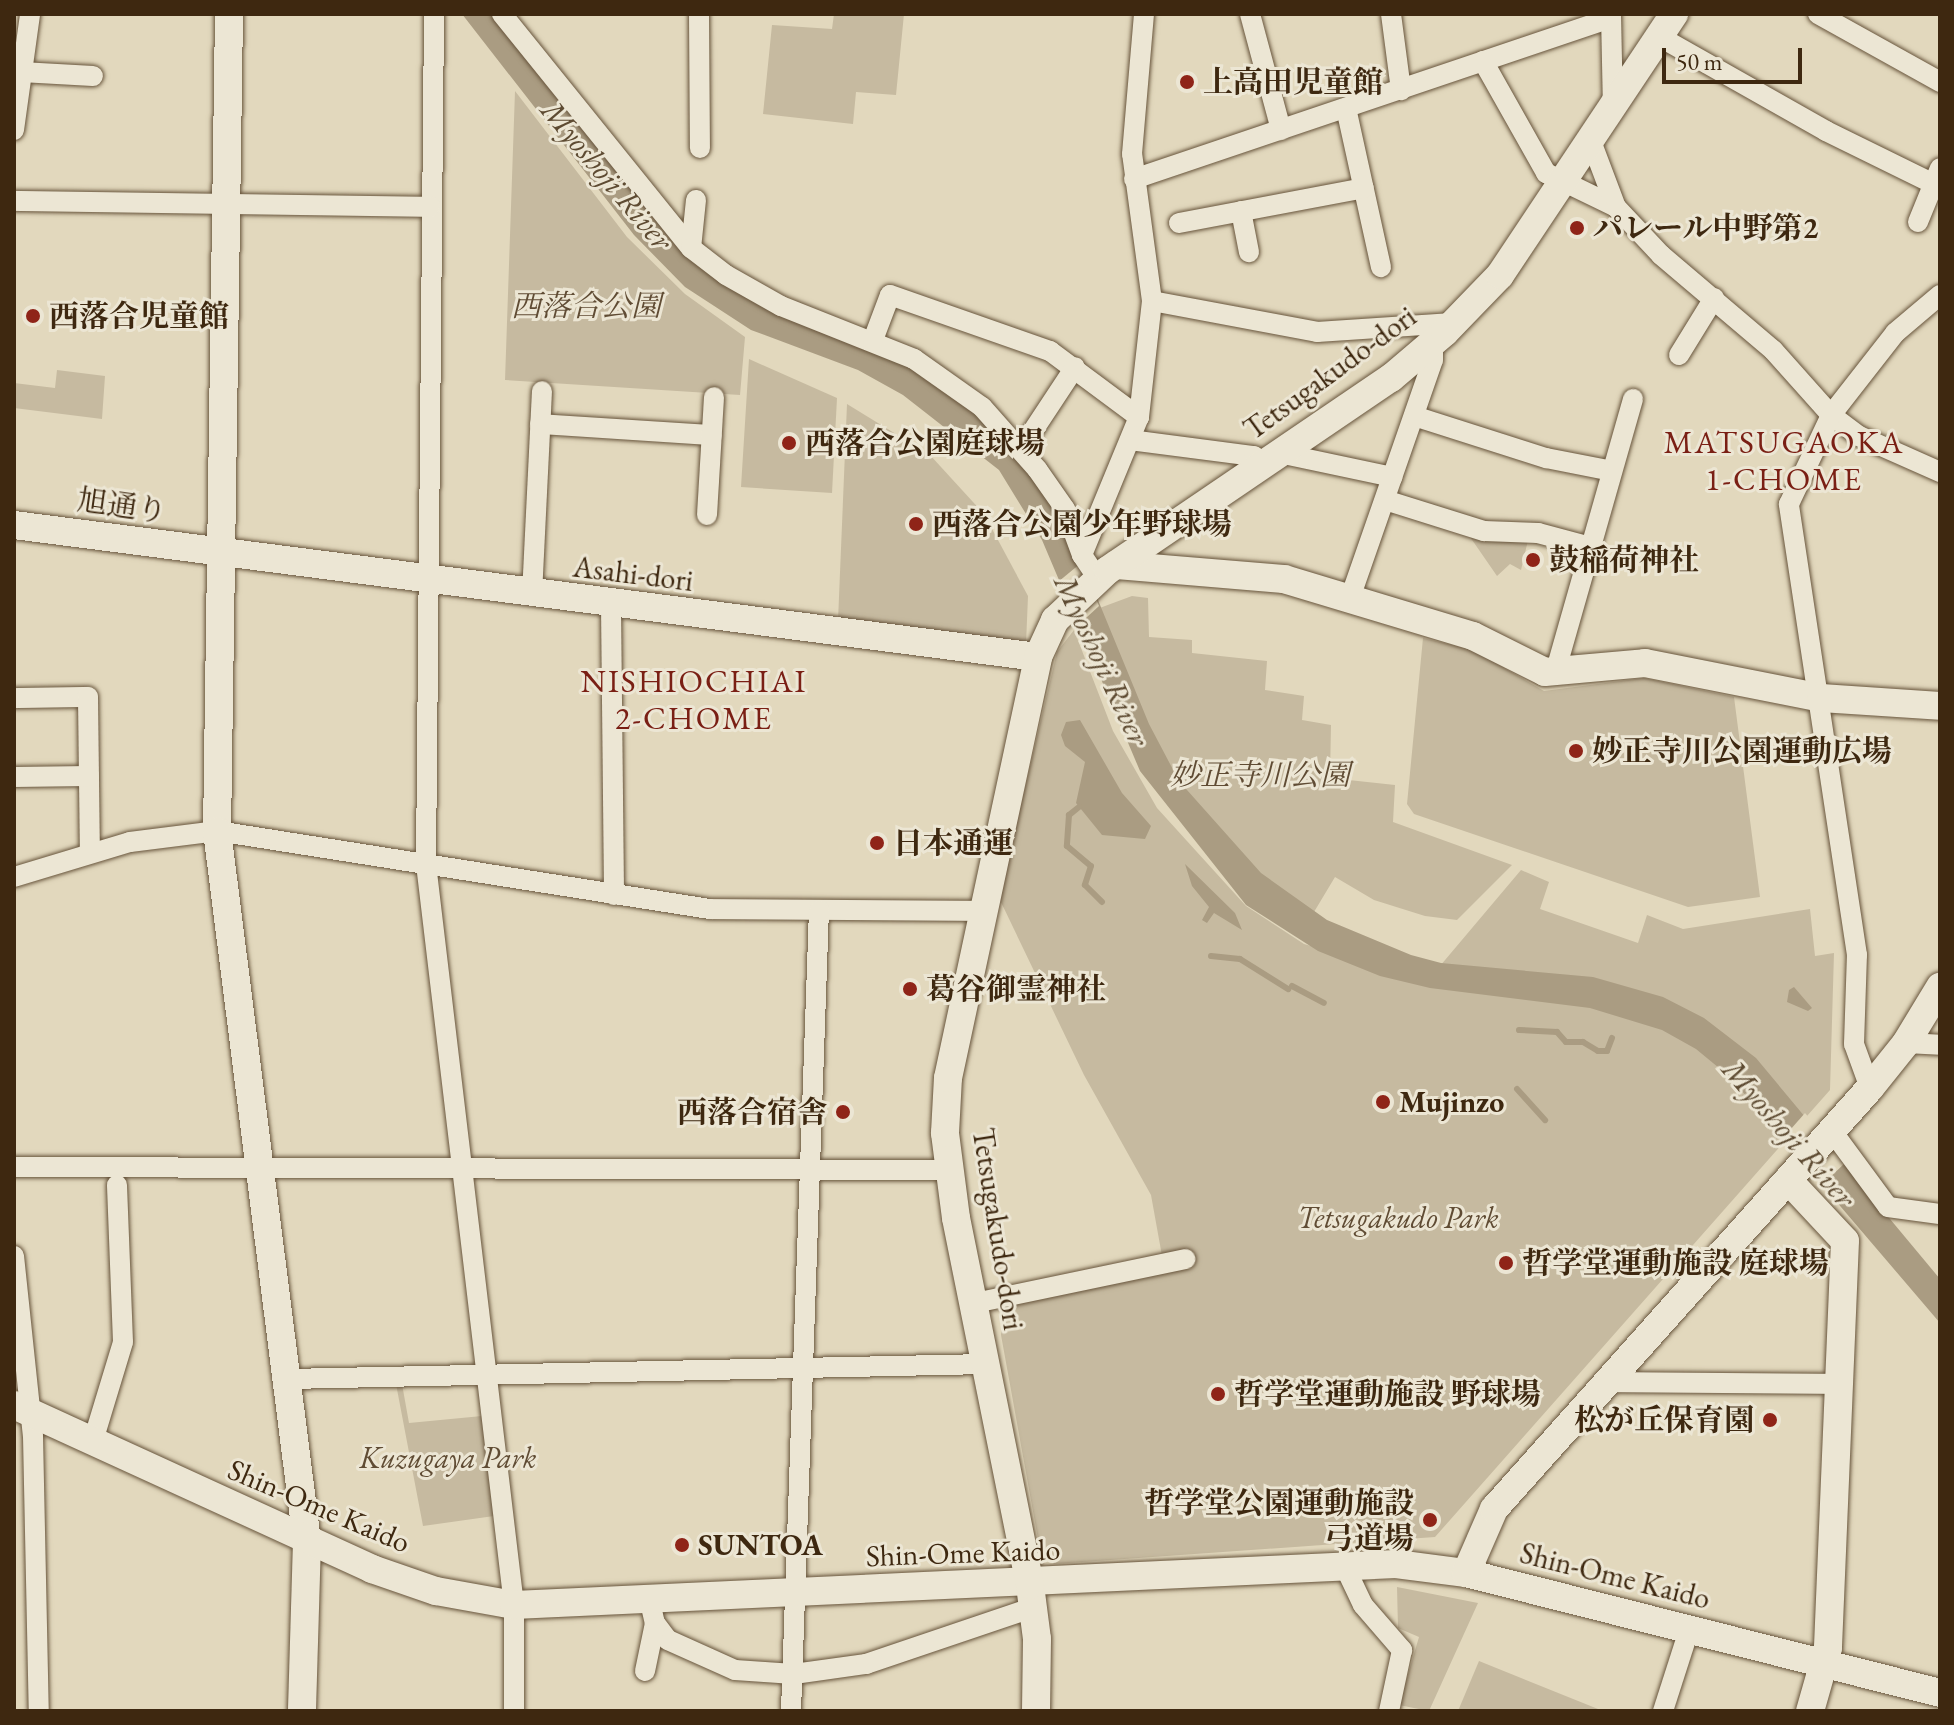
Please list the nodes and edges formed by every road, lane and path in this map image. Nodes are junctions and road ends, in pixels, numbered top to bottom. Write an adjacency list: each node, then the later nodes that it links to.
1 (30, 14): 13 (street)
2 (229, 14): 29 (street)
3 (434, 14): 30 (street)
4 (502, 14): 35 (street)
5 (699, 14): 22 (street)
6 (1144, 14): 23 (street)
7 (1250, 14): 20 (street)
8 (1391, 14): 16 (street)
9 (1818, 14): 15 (street)
10 (1611, 16): 12 (street); 18 (street)
11 (1667, 26): 18 (street, Tetsugakudo-dori); 24 (street)
12 (1483, 61): 16 (street); 25 (street)
13 (21, 72): 14 (street); 19 (street)
14 (93, 76)
15 (1940, 82)
16 (1401, 90): 17 (street)
17 (1346, 108): 20 (street); 26 (street)
18 (1613, 109): 21 (street, Tetsugakudo-dori)
19 (14, 130)
20 (1281, 130): 23 (street)
21 (1591, 141): 25 (street, Tetsugakudo-dori); 31 (street)
22 (700, 148)
23 (1134, 179): 40 (street)
24 (1938, 180): 33 (street)
25 (1561, 185): 31 (street); 41 (street, Tetsugakudo-dori)
26 (1364, 188): 32 (street); 37 (street)
27 (696, 200): 35 (street)
28 (14, 201): 29 (street)
29 (225, 204): 30 (street); 63 (street)
30 (430, 207): 65 (street)
31 (1616, 207): 39 (street)
32 (1241, 211): 34 (street); 36 (street)
33 (1918, 222)
34 (1179, 223)
35 (691, 248): 42 (street)
36 (1249, 252)
37 (1381, 267)
38 (1940, 295): 48 (street)
39 (1714, 298): 43 (street); 48 (street)
40 (1152, 301): 41 (street); 50 (street)
41 (1443, 333): 49 (street); 55 (street, Tetsugakudo-dori)
42 (873, 340): 44 (street); 54 (street)
43 (1679, 355)
44 (1075, 367): 50 (street); 54 (street)
45 (542, 391): 51 (street)
46 (714, 397): 52 (street)
47 (1633, 399): 56 (street)
48 (1831, 415): 57 (street); 72 (street)
49 (1414, 416): 56 (street); 58 (street)
50 (1139, 417): 53 (street)
51 (540, 424): 52 (street); 66 (street)
52 (712, 435): 60 (street)
53 (1130, 440): 55 (street); 64 (street)
54 (1021, 449): 64 (street)
55 (1271, 458): 58 (street); 64 (street, Tetsugakudo-dori)
56 (1612, 471): 62 (street)
57 (1940, 472)
58 (1393, 477): 59 (street)
59 (1385, 500): 62 (street); 67 (street)
60 (707, 515)
61 (14, 525): 63 (street, 旭通り)
62 (1591, 547): 70 (street)
63 (220, 554): 65 (street, Asahi-dori); 76 (street)
64 (1097, 571): 67 (street); 69 (street, Tetsugakudo-dori)
65 (430, 579): 66 (street, Asahi-dori); 78 (street)
66 (532, 595): 68 (street, Asahi-dori)
67 (1349, 601): 70 (street)
68 (611, 605): 69 (street, Asahi-dori); 80 (street)
69 (1038, 657): 82 (street, Tetsugakudo-dori)
70 (1555, 673): 72 (street)
71 (14, 698): 74 (street)
72 (1821, 698): 73 (street); 86 (street)
73 (1940, 706)
74 (89, 776): 75 (street); 77 (street)
75 (14, 777)
76 (217, 831): 77 (street); 78 (street); 89 (street)
77 (90, 853): 79 (street)
78 (427, 866): 80 (street); 90 (street)
79 (14, 877)
80 (614, 895): 81 (street)
81 (819, 910): 82 (street); 91 (street)
82 (984, 911): 92 (street, Tetsugakudo-dori)
83 (1940, 987): 84 (street)
84 (1906, 1043): 85 (street); 86 (street)
85 (1940, 1045)
86 (1870, 1088): 87 (street)
87 (1828, 1135): 93 (street); 95 (street)
88 (14, 1167): 94 (street)
89 (263, 1167): 90 (street); 94 (street); 102 (street)
90 (462, 1170): 91 (street); 101 (street)
91 (810, 1170): 92 (street); 100 (street)
92 (948, 1170): 98 (street, Tetsugakudo-dori)
93 (1795, 1172): 103 (street); 104 (street)
94 (117, 1175): 106 (street)
95 (1940, 1214)
96 (14, 1256): 105 (street)
97 (1185, 1259): 98 (street)
98 (975, 1303): 99 (street, Tetsugakudo-dori)
99 (987, 1364): 100 (street); 112 (street, Tetsugakudo-dori)
100 (804, 1367): 101 (street); 111 (street)
101 (486, 1374): 102 (street); 113 (street)
102 (288, 1379): 108 (street)
103 (1606, 1382): 104 (street); 110 (street)
104 (1839, 1384): 116 (street)
105 (23, 1409): 106 (street, Shin-Ome Kaido); 107 (street)
106 (93, 1441): 108 (street, Shin-Ome Kaido)
107 (24, 1536): 120 (street)
108 (307, 1541): 113 (street, Shin-Ome Kaido); 121 (street)
109 (1344, 1565): 110 (street, Shin-Ome Kaido); 112 (street, Shin-Ome Kaido); 125 (street)
110 (1466, 1573): 115 (street, Shin-Ome Kaido)
111 (797, 1594): 112 (street, Shin-Ome Kaido); 114 (street, Shin-Ome Kaido); 118 (street)
112 (1032, 1596): 118 (street); 124 (street, Tetsugakudo-dori)
113 (514, 1605): 114 (street, Shin-Ome Kaido); 122 (street)
114 (653, 1612): 117 (street); 118 (street)
115 (1689, 1630): 116 (street, Shin-Ome Kaido); 126 (street)
116 (1824, 1664): 119 (street, Shin-Ome Kaido); 127 (street)
117 (645, 1671)
118 (794, 1674): 123 (street)
119 (1940, 1693)
120 (39, 1711)
121 (302, 1711)
122 (514, 1711)
123 (791, 1711)
124 (1036, 1711)
125 (1389, 1711)
126 (1663, 1711)
127 (1810, 1711)

